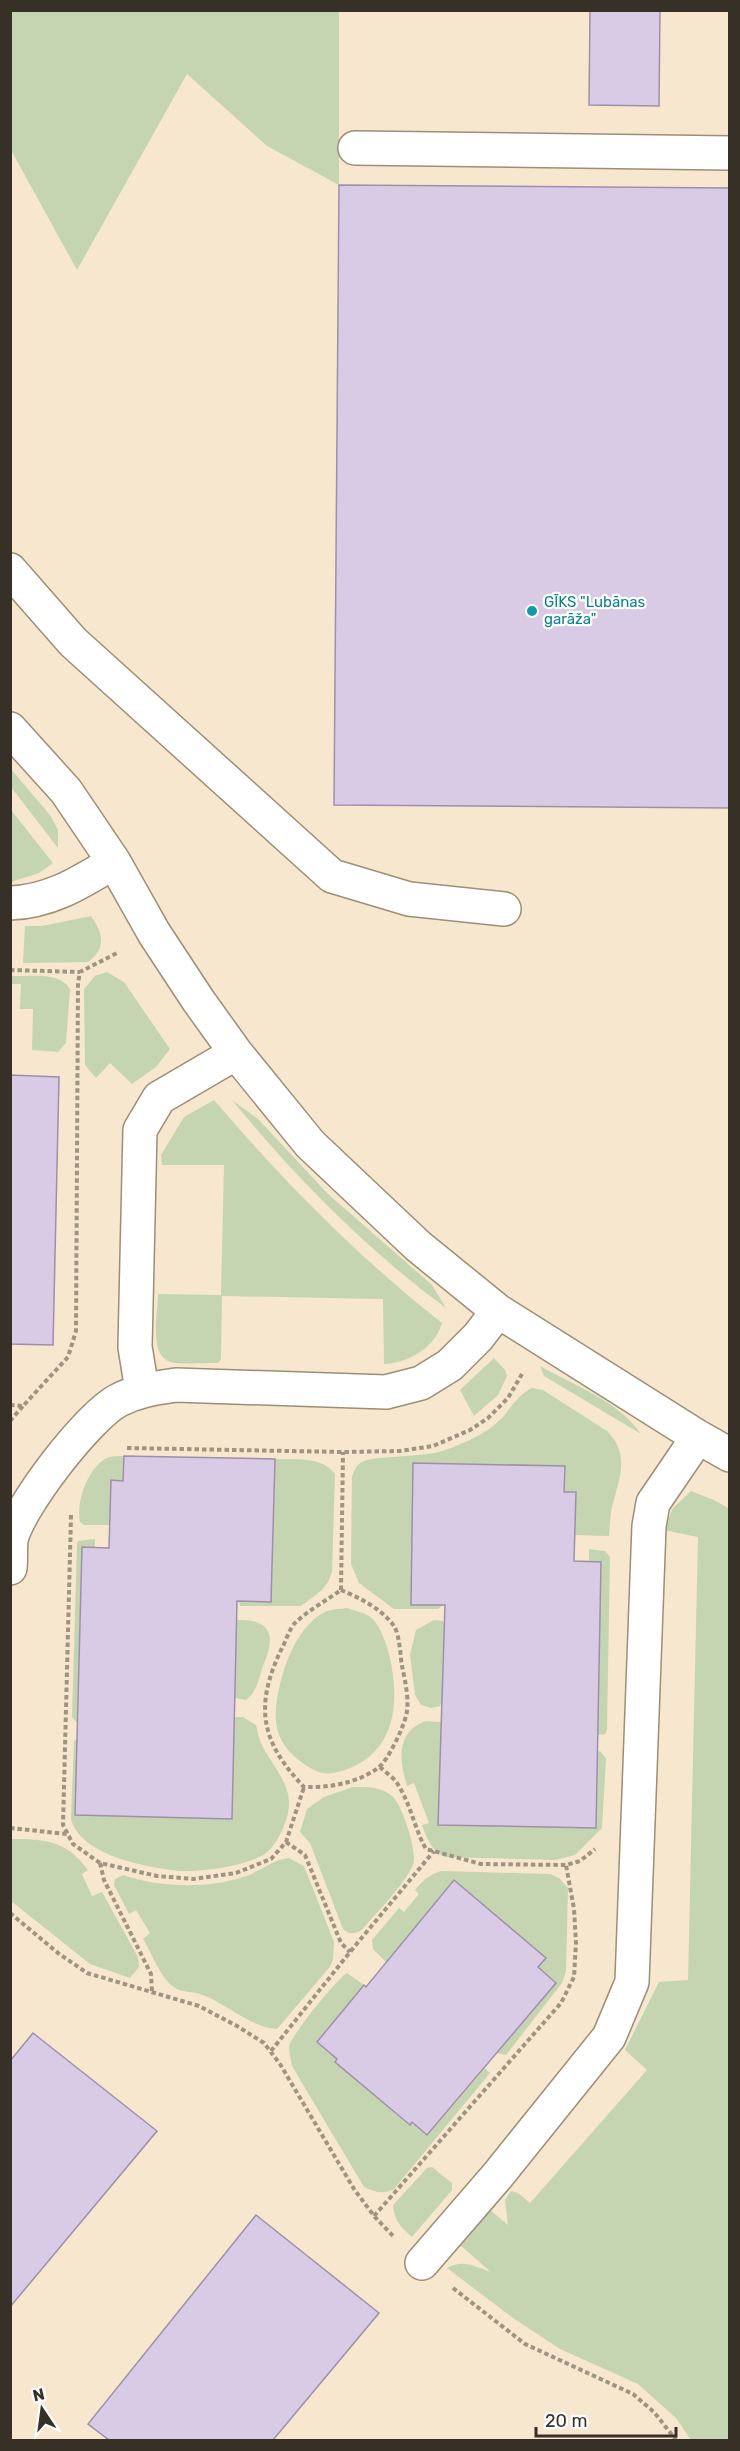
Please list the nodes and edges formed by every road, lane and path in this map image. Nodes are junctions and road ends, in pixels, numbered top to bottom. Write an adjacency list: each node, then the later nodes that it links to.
1 (355, 148): 2 (street)
2 (729, 153)
3 (10, 570): 7 (street)
4 (10, 729): 5 (street)
5 (114, 862): 6 (street); 8 (street)
6 (10, 903)
7 (504, 909)
8 (154, 933): 10 (path); 11 (street)
9 (10, 970): 10 (path)
10 (80, 972): 16 (path)
11 (236, 1053): 12 (street); 14 (street)
12 (498, 1311): 14 (street); 18 (street)
13 (523, 1373): 20 (path)
14 (142, 1390): 23 (street)
15 (10, 1405): 16 (path)
16 (23, 1406): 17 (path)
17 (10, 1421)
18 (698, 1437): 21 (street); 39 (street)
19 (118, 1449): 20 (path)
20 (343, 1452): 24 (path)
21 (729, 1455)
22 (71, 1509): 28 (path)
23 (10, 1568)
24 (341, 1590): 25 (path); 26 (path)
25 (380, 1767): 26 (path); 31 (path)
26 (304, 1787): 29 (path)
27 (10, 1828): 28 (path)
28 (68, 1834): 32 (path)
29 (286, 1842): 32 (path); 35 (path)
30 (596, 1848): 33 (path)
31 (434, 1851): 33 (path); 35 (path)
32 (100, 1863): 36 (path)
33 (566, 1865): 38 (path)
34 (10, 1913): 36 (path)
35 (350, 1952): 37 (path)
36 (152, 1992): 37 (path)
37 (271, 2051): 38 (path)
38 (374, 2216): 39 (path)
39 (422, 2263): 40 (path)
40 (676, 2440)

